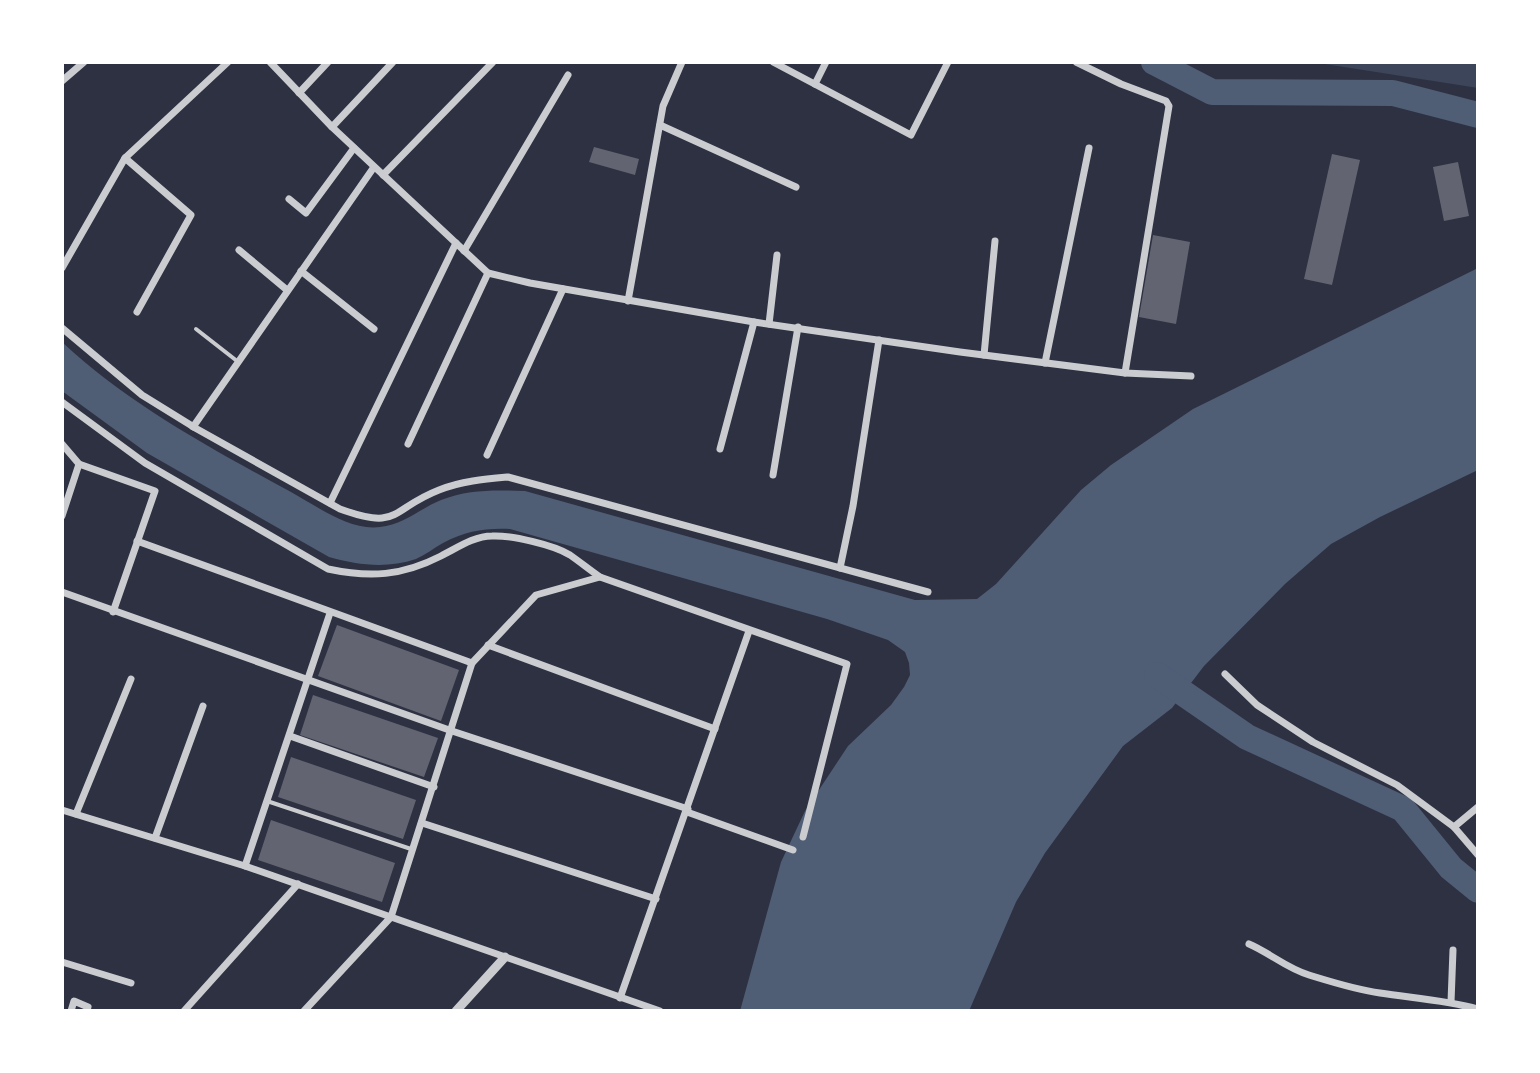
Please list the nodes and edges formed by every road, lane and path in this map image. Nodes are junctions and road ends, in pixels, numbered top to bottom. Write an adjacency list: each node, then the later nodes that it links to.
1 (84, 62): 13 (street)
2 (228, 62): 20 (street)
3 (270, 62): 15 (street)
4 (328, 62): 15 (street)
5 (393, 62): 17 (street)
6 (493, 62): 22 (street)
7 (682, 62): 16 (street)
8 (773, 62): 14 (street)
9 (826, 62): 14 (street)
10 (948, 62): 14 (street)
11 (1076, 62): 47 (street)
12 (568, 75): 28 (street)
13 (62, 81)
14 (815, 84)
15 (299, 93): 17 (street)
16 (660, 125): 23 (street); 35 (street)
17 (332, 127): 18 (street)
18 (354, 148): 21 (street); 24 (street)
19 (1089, 148): 46 (street)
20 (125, 158): 30 (street); 36 (street)
21 (374, 167): 22 (street); 31 (street)
22 (383, 175): 26 (street)
23 (796, 187)
24 (289, 199)
25 (995, 241): 44 (street)
26 (456, 243): 28 (street); 57 (street)
27 (239, 250): 34 (street)
28 (464, 251): 32 (street)
29 (777, 255): 38 (street)
30 (62, 268)
31 (301, 271): 34 (street); 42 (street)
32 (488, 273): 33 (street); 52 (street)
33 (563, 289): 35 (street); 54 (street)
34 (287, 290): 45 (street)
35 (628, 301): 37 (street)
36 (137, 312)
37 (754, 322): 38 (street); 53 (street)
38 (769, 324): 39 (street)
39 (798, 327): 43 (street); 56 (street)
40 (62, 328): 50 (street)
41 (196, 329): 45 (lane)
42 (374, 329)
43 (879, 340): 44 (street); 60 (street)
44 (984, 355): 46 (street)
45 (237, 361): 50 (street)
46 (1045, 363): 47 (street)
47 (1125, 373): 48 (street)
48 (1191, 376)
49 (62, 402): 61 (street)
50 (193, 427): 57 (street)
51 (62, 444): 55 (street)
52 (408, 444)
53 (720, 449)
54 (487, 455)
55 (79, 464): 58 (street); 59 (street)
56 (773, 475)
57 (330, 503): 60 (street)
58 (62, 516)
59 (137, 541): 64 (street); 65 (street)
60 (840, 568): 63 (street)
61 (600, 577): 66 (street); 67 (street)
62 (62, 592): 64 (street)
63 (928, 592)
64 (113, 612): 71 (street)
65 (330, 613): 68 (street); 71 (street)
66 (749, 631): 73 (street); 84 (street)
67 (488, 645): 68 (street); 73 (street)
68 (472, 663): 74 (street)
69 (1225, 674): 83 (street)
70 (131, 679): 81 (street)
71 (309, 679): 74 (street); 75 (street)
72 (203, 706): 85 (street)
73 (715, 729): 80 (street)
74 (452, 731): 76 (street); 80 (street)
75 (290, 736): 76 (street); 77 (street)
76 (434, 787): 82 (street)
77 (267, 801): 86 (lane); 89 (street)
78 (1478, 807): 83 (street)
79 (62, 810): 81 (street)
80 (687, 810): 87 (street); 91 (street)
81 (76, 814): 85 (street)
82 (422, 823): 86 (street); 91 (street)
83 (1454, 827): 88 (street)
84 (803, 837)
85 (155, 838): 89 (street)
86 (413, 850): 92 (street)
87 (793, 850)
88 (1478, 855)
89 (245, 866): 90 (street)
90 (298, 884): 92 (street); 104 (street)
91 (656, 899): 98 (street)
92 (391, 917): 95 (street); 105 (street)
93 (1249, 944): 99 (street)
94 (1453, 950): 99 (street)
95 (505, 957): 98 (street); 101 (street)
96 (62, 962): 97 (street)
97 (131, 983)
98 (620, 998): 106 (street)
99 (1451, 1002): 102 (street)
100 (88, 1007): 103 (street)
101 (461, 1009)
102 (1478, 1009)
103 (71, 1011)
104 (184, 1011)
105 (304, 1011)
106 (660, 1011)

